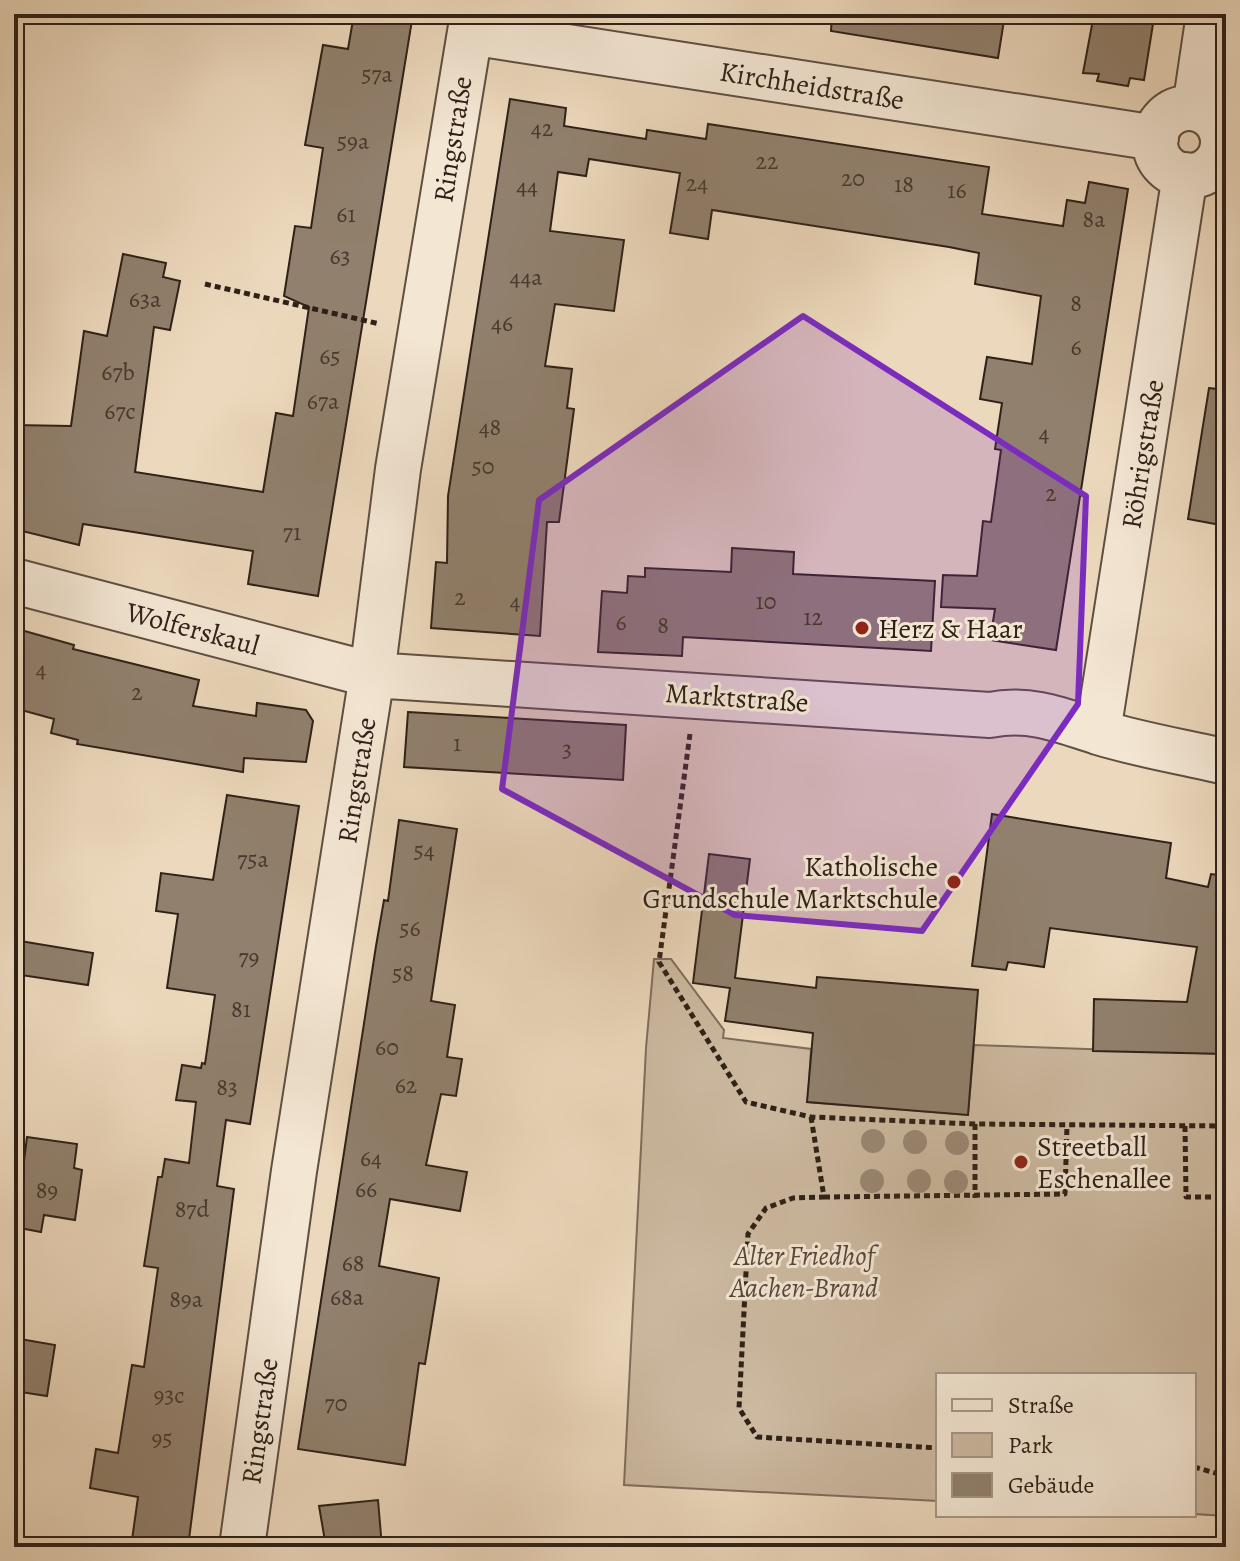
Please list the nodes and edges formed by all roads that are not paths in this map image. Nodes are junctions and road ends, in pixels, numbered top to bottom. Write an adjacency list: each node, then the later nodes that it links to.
1 (1209, 14): 3 (street)
2 (471, 23): 4 (street, Kirchheidstraße); 8 (street, Ringstraße)
3 (1195, 108): 4 (street); 5 (street)
4 (1156, 138): 6 (street)
5 (1224, 147): 6 (street)
6 (1185, 175): 9 (street, Röhrigstraße)
7 (14, 581): 8 (street, Wolferskaul)
8 (372, 675): 9 (street, Marktstraße); 11 (street, Ringstraße)
9 (1098, 732): 10 (street, Marktstraße)
10 (1226, 762)
11 (242, 1547)

